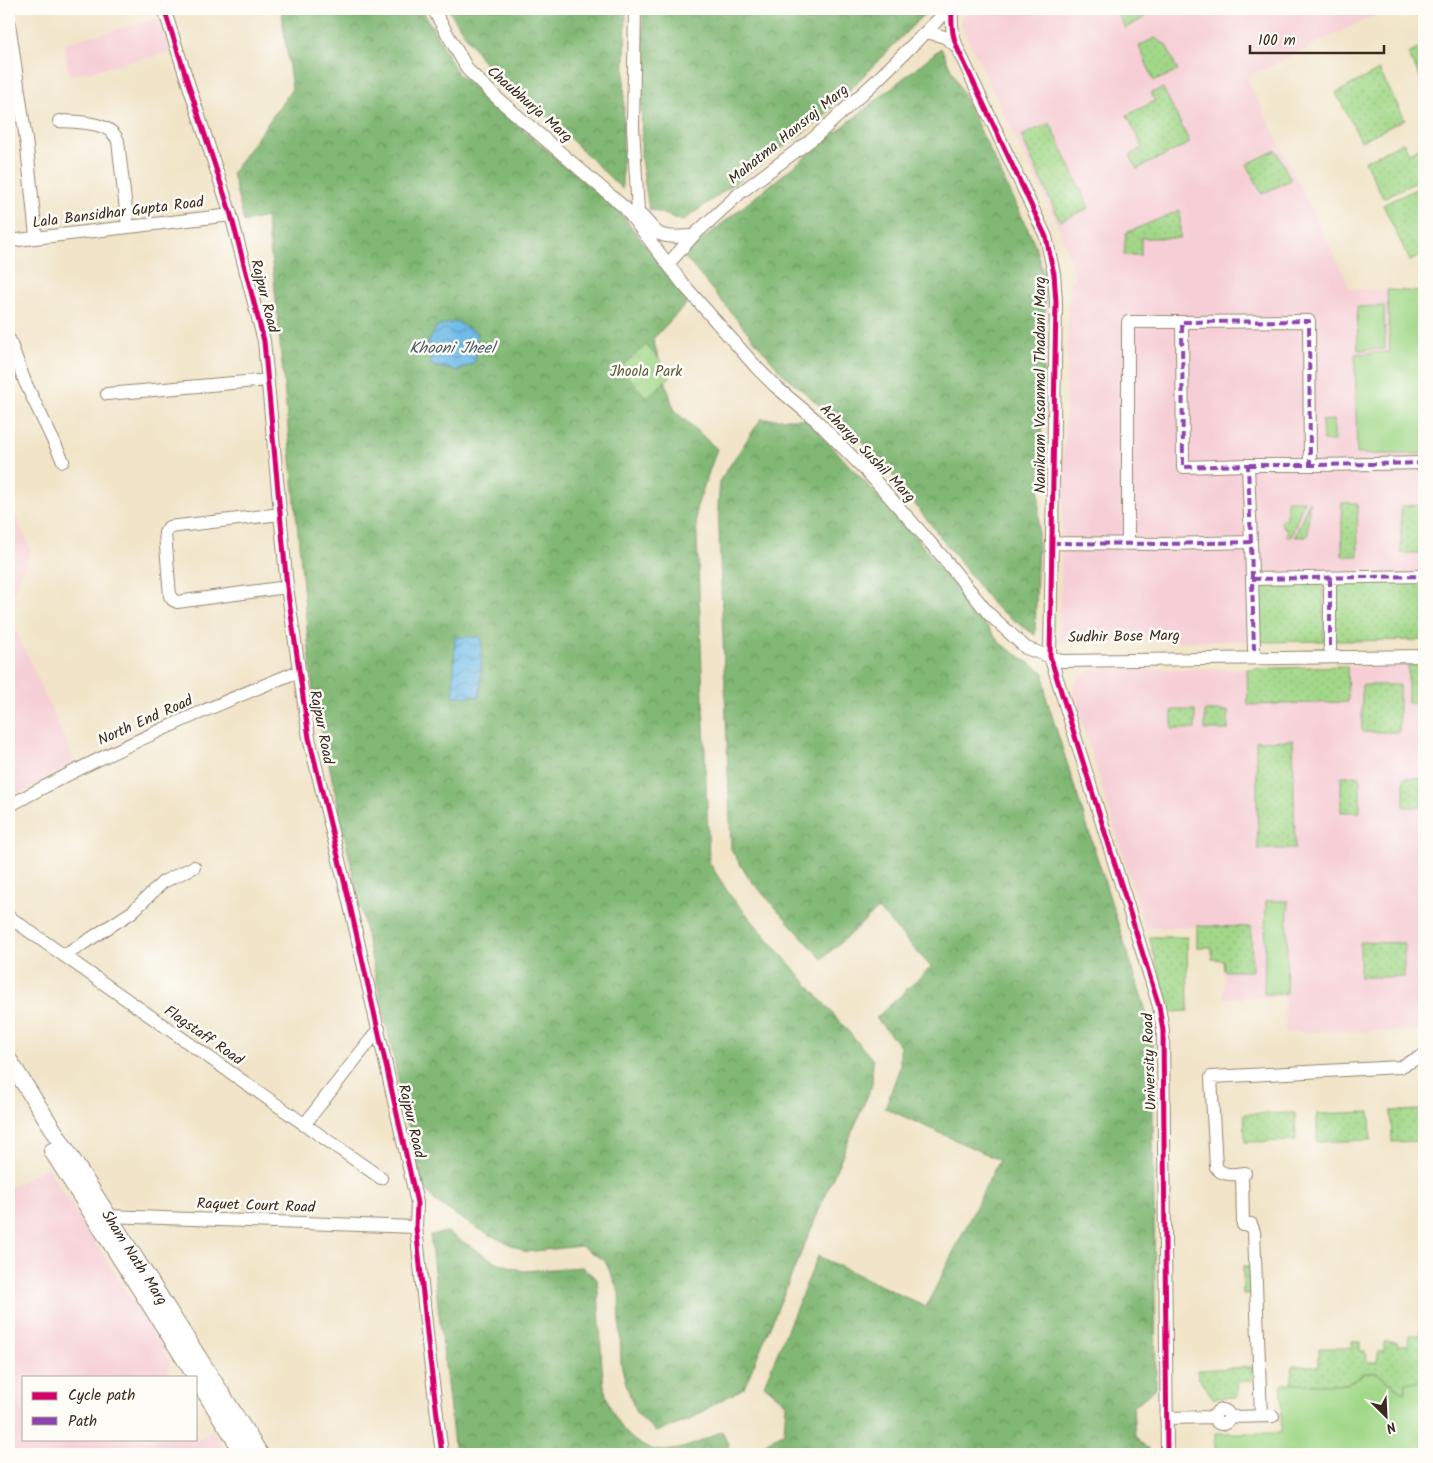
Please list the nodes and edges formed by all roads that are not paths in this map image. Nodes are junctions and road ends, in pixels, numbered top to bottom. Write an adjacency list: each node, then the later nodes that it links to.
1 (164, 9): 10 (street, Rajpur Road)
2 (433, 9): 9 (street, Chaubhurja Marg)
3 (635, 9): 9 (street)
4 (950, 9): 6 (street, Mahatma Hansraj Marg); 7 (street)
5 (9, 23): 13 (street)
6 (927, 32): 7 (street); 12 (street, Mahatma Hansraj Marg)
7 (955, 45): 26 (street, Nanikram Vasanmal Thadani Marg)
8 (59, 121): 11 (street)
9 (631, 210): 12 (street); 15 (street, Acharya Sushil Marg)
10 (231, 215): 11 (street, Lala Bansidhar Gupta Road); 18 (street, Rajpur Road)
11 (128, 227): 13 (street, Lala Bansidhar Gupta Road)
12 (693, 236): 15 (street, Mahatma Hansraj Marg)
13 (36, 237): 14 (street, Lala Bansidhar Gupta Road)
14 (9, 241)
15 (669, 263): 35 (street, Acharya Sushil Marg)
16 (1182, 322): 22 (street); 23 (street); 27 (street)
17 (9, 339): 20 (street)
18 (267, 380): 19 (street); 24 (street, Rajpur Road)
19 (107, 394)
20 (63, 461)
21 (1424, 463): 23 (street)
22 (1248, 465): 23 (street); 25 (street)
23 (1310, 465)
24 (281, 514): 31 (street, Rajpur Road); 31 (street)
25 (1251, 542): 27 (street); 30 (street)
26 (1052, 543): 27 (street); 35 (street, Nanikram Vasanmal Thadani Marg)
27 (1128, 544)
28 (1424, 576): 29 (street)
29 (1330, 578): 30 (street); 33 (street)
30 (1252, 579): 34 (street)
31 (288, 587): 37 (street, Rajpur Road)
32 (1424, 647): 33 (street, Sudhir Bose Marg)
33 (1330, 649): 34 (street, Sudhir Bose Marg)
34 (1254, 650): 35 (street, Sudhir Bose Marg)
35 (1050, 656): 36 (street, Sudhir Bose Marg); 52 (street, University Road)
36 (1424, 656)
37 (299, 671): 38 (street, North End Road); 42 (street, Rajpur Road)
38 (9, 806)
39 (194, 867): 41 (street)
40 (9, 917): 41 (street, Flagstaff Road)
41 (64, 956): 46 (street, Flagstaff Road)
42 (379, 1029): 46 (street); 49 (street, Rajpur Road)
43 (1424, 1055): 52 (street)
44 (9, 1060): 48 (main road, Sham Nath Marg)
45 (9, 1080): 48 (main road, Sham Nath Marg)
46 (304, 1125): 47 (street, Flagstaff Road)
47 (381, 1178)
48 (101, 1217): 49 (street, Raquet Court Road); 50 (main road, Sham Nath Marg); 54 (main road, Sham Nath Marg)
49 (416, 1227): 55 (street, Rajpur Road)
50 (195, 1376)
51 (198, 1380): 53 (main road, Sham Nath Marg)
52 (1166, 1418): 56 (street, University Road)
53 (244, 1454)
54 (260, 1454)
55 (442, 1454)
56 (1167, 1454)

